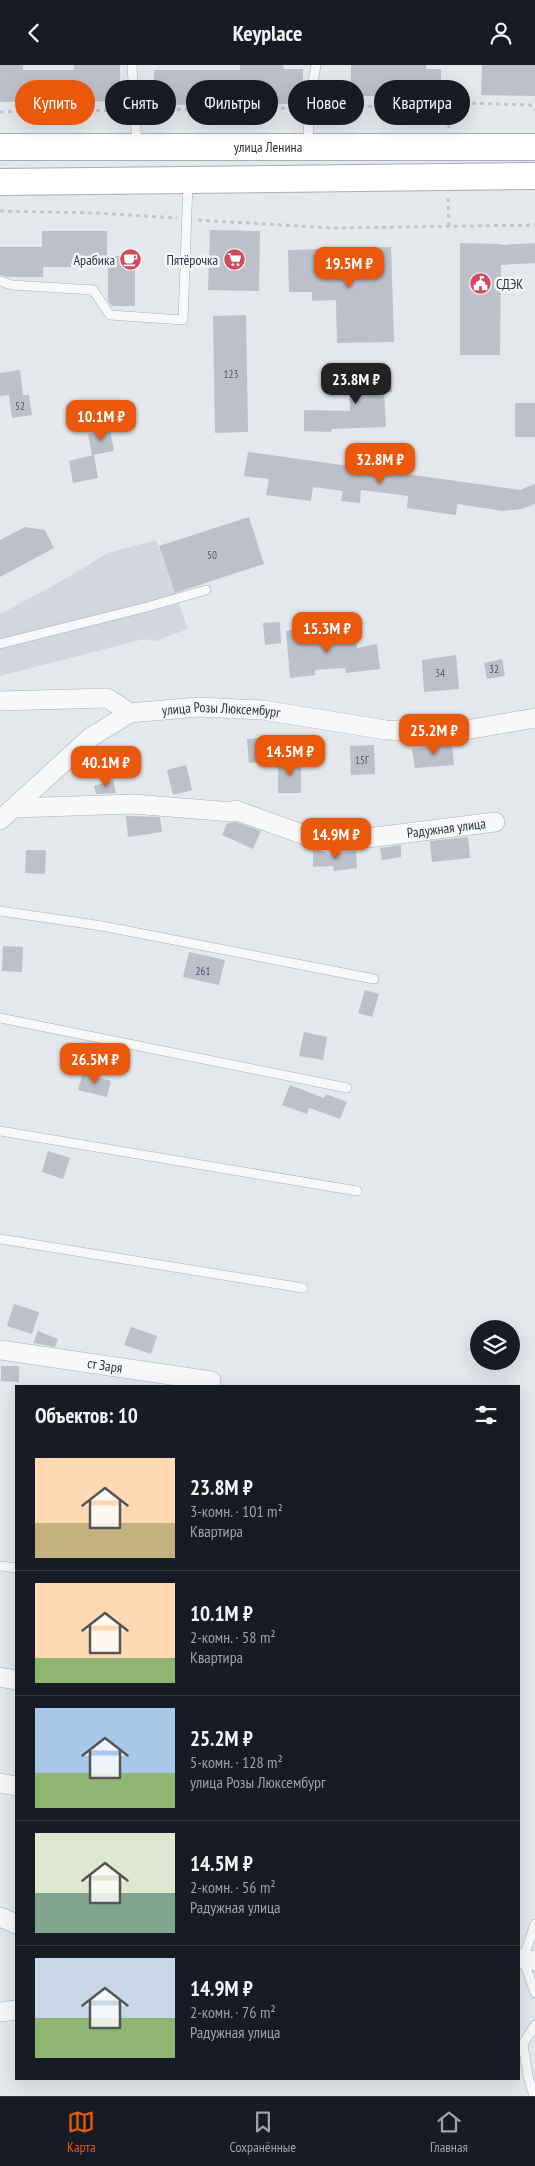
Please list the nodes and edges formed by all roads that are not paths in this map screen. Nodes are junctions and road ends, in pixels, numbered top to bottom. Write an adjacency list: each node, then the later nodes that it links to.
1 (132, 65): 3 (lane)
2 (316, 65): 6 (lane)
3 (138, 146): 4 (main road, улица Ленина); 6 (main road, улица Ленина)
4 (0, 147)
5 (535, 147): 6 (main road, улица Ленина)
6 (306, 148): 8 (main road)
7 (535, 176): 8 (main road)
8 (303, 179): 9 (main road)
9 (188, 180): 10 (main road); 11 (lane)
10 (0, 182)
11 (0, 281)
12 (206, 590): 13 (lane)
13 (0, 644)
14 (0, 701): 15 (street)
15 (130, 713): 16 (street, улица Розы Люксембург); 17 (street)
16 (535, 718)
17 (14, 808): 18 (street); 19 (street, Радужная улица)
18 (0, 821)
19 (494, 822)
20 (0, 911): 21 (lane)
21 (374, 979)
22 (0, 1018): 23 (lane)
23 (347, 1088)
24 (0, 1131): 25 (lane)
25 (357, 1191)
26 (0, 1239): 27 (lane)
27 (302, 1288)
28 (0, 1350): 29 (street, ст Заря)
29 (211, 1381)
30 (0, 1566): 31 (lane)
31 (15, 1568)
32 (0, 1677): 33 (street)
33 (15, 1680)
34 (0, 1783): 35 (street)
35 (15, 1786)
36 (0, 1917): 37 (street)
37 (15, 1924)
38 (535, 1924): 39 (lane)
39 (526, 1959): 40 (lane)
40 (535, 1993)
41 (15, 2010): 42 (street)
42 (0, 2012)
43 (535, 2025): 44 (lane)
44 (534, 2096)

